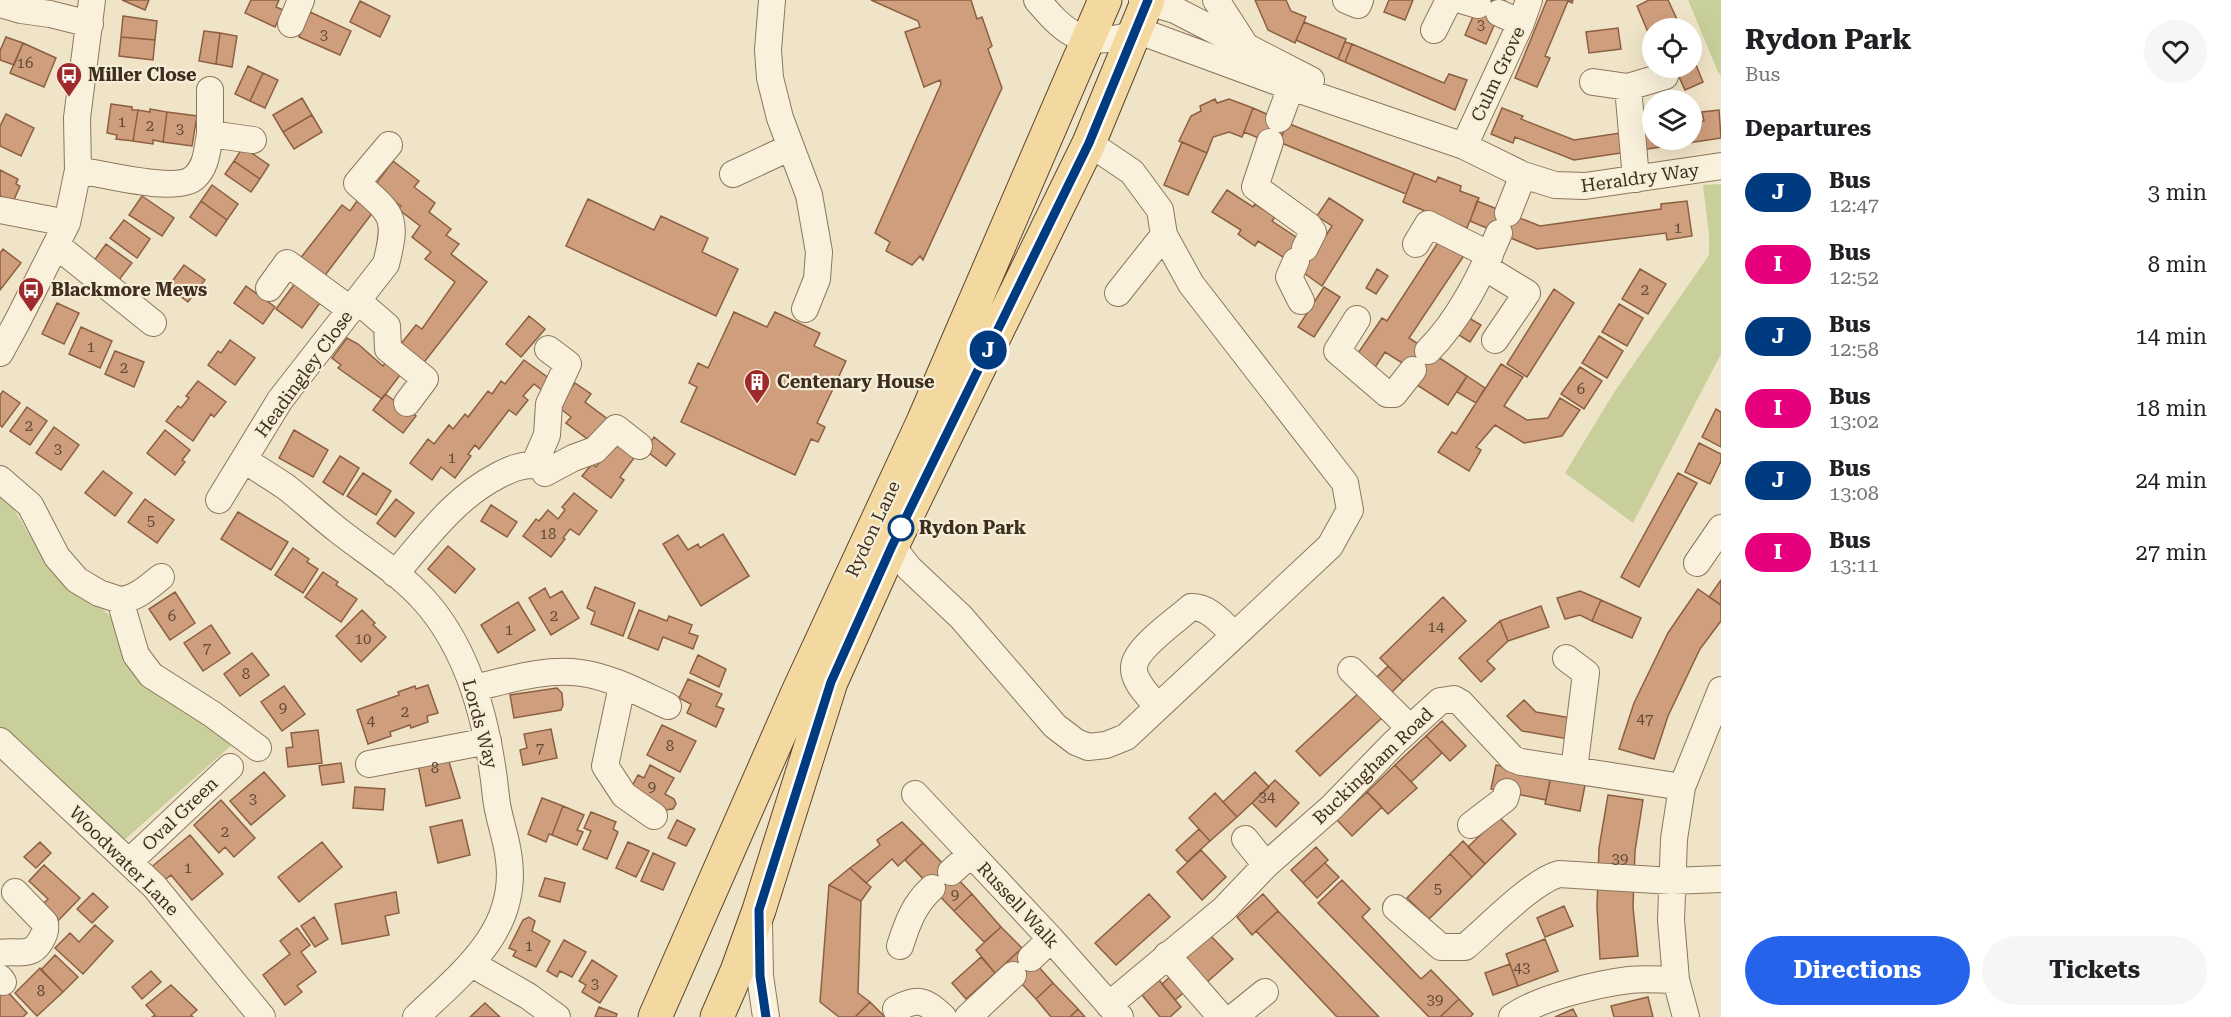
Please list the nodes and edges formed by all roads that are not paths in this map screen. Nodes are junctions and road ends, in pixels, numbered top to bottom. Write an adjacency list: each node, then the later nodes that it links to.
1 (301, 0): 13 (street)
2 (772, 0): 28 (street)
3 (1036, 0): 15 (street)
4 (1105, 0): 15 (main road, Rydon Lane)
5 (1216, 0): 16 (street)
6 (1346, 0): 7 (street)
7 (1360, 0)
8 (1449, 0): 14 (street)
9 (0, 4): 12 (street)
10 (1143, 8): 15 (street); 16 (street, Heraldry Way); 19 (street, Heraldry Way); 25 (main road, Rydon Lane)
11 (1498, 8): 27 (street, Culm Grove)
12 (91, 12): 30 (street)
13 (291, 24)
14 (1434, 30)
15 (1088, 40): 99 (main road, Rydon Lane)
16 (1247, 48): 22 (street, Heraldry Way)
17 (1658, 78): 20 (street)
18 (1593, 82): 20 (street)
19 (1291, 87): 22 (street, Heraldry Way); 41 (street)
20 (1628, 87): 33 (street)
21 (210, 90): 23 (street)
22 (1366, 111): 27 (street, Heraldry Way)
23 (210, 134): 24 (street); 30 (street)
24 (253, 140)
25 (1089, 143): 36 (street); 56 (main road, Rydon Lane)
26 (389, 146): 42 (street, Headingley Close)
27 (1464, 146): 32 (street, Heraldry Way)
28 (790, 147): 31 (street); 43 (street)
29 (1721, 166): 33 (street, Heraldry Way)
30 (78, 170): 35 (street)
31 (733, 174)
32 (1523, 176): 33 (street, Heraldry Way); 37 (street)
33 (1636, 179)
34 (0, 210): 35 (street)
35 (62, 234): 45 (street); 48 (street)
36 (1164, 235): 40 (street); 61 (street)
37 (1495, 242): 38 (street); 44 (street); 46 (street)
38 (1416, 244)
39 (269, 288): 42 (street)
40 (1118, 293)
41 (1301, 301)
42 (354, 305): 49 (street); 51 (street, Headingley Close)
43 (805, 309)
44 (1357, 319)
45 (153, 323)
46 (1495, 340)
47 (548, 350): 52 (street)
48 (0, 353)
49 (407, 403)
50 (639, 446): 52 (street)
51 (244, 460): 54 (street, Headingley Close); 58 (street, Lords Way)
52 (546, 477): 58 (street)
53 (0, 479): 60 (street)
54 (219, 500)
55 (1721, 528): 57 (street)
56 (892, 546): 68 (street); 89 (main road, Rydon Lane)
57 (1696, 563)
58 (395, 574): 65 (street, Lords Way)
59 (161, 577): 60 (street)
60 (120, 600): 72 (street)
61 (1234, 635): 68 (street); 68 (street)
62 (1566, 658): 75 (street)
63 (1351, 670): 69 (street)
64 (622, 686): 65 (street); 67 (street); 79 (street)
65 (474, 688): 70 (street, Lords Way)
66 (1721, 690): 76 (street)
67 (668, 706)
68 (1158, 707)
69 (1410, 728): 75 (street, Buckingham Road); 84 (street, Buckingham Road)
70 (488, 741): 73 (street); 94 (street, Lords Way)
71 (1, 743): 83 (street, Woodwater Lane)
72 (258, 748)
73 (369, 764)
74 (230, 767): 83 (street, Oval Green)
75 (1574, 770): 76 (street, Buckingham Road)
76 (1682, 787): 86 (street)
77 (1507, 792): 80 (street)
78 (915, 794): 82 (street, Russell Walk)
79 (654, 816)
80 (1471, 825)
81 (1245, 839): 84 (street)
82 (971, 854): 90 (street, Russell Walk); 91 (street)
83 (130, 861): 101 (street, Woodwater Lane)
84 (1266, 865): 93 (street, Buckingham Road)
85 (1721, 879): 86 (street)
86 (1672, 881): 88 (street); 95 (street)
87 (15, 892): 92 (street)
88 (1396, 908)
89 (759, 910): 104 (main road, Rydon Lane); 105 (street)
90 (1051, 939): 98 (street, Russell Walk); 100 (street)
91 (900, 946)
92 (0, 953)
93 (1167, 955): 98 (street, Buckingham Road); 107 (street)
94 (472, 964): 102 (street, Lords Way); 103 (street)
95 (1677, 980): 109 (street); 110 (street)
96 (1265, 992): 108 (street)
97 (896, 1009): 106 (street)
98 (1115, 1011)
99 (659, 1014)
100 (974, 1015)
101 (262, 1017)
102 (416, 1017)
103 (557, 1017)
104 (717, 1017)
105 (766, 1017)
106 (943, 1017)
107 (1221, 1017)
108 (1234, 1017)
109 (1512, 1017)
110 (1686, 1017)

